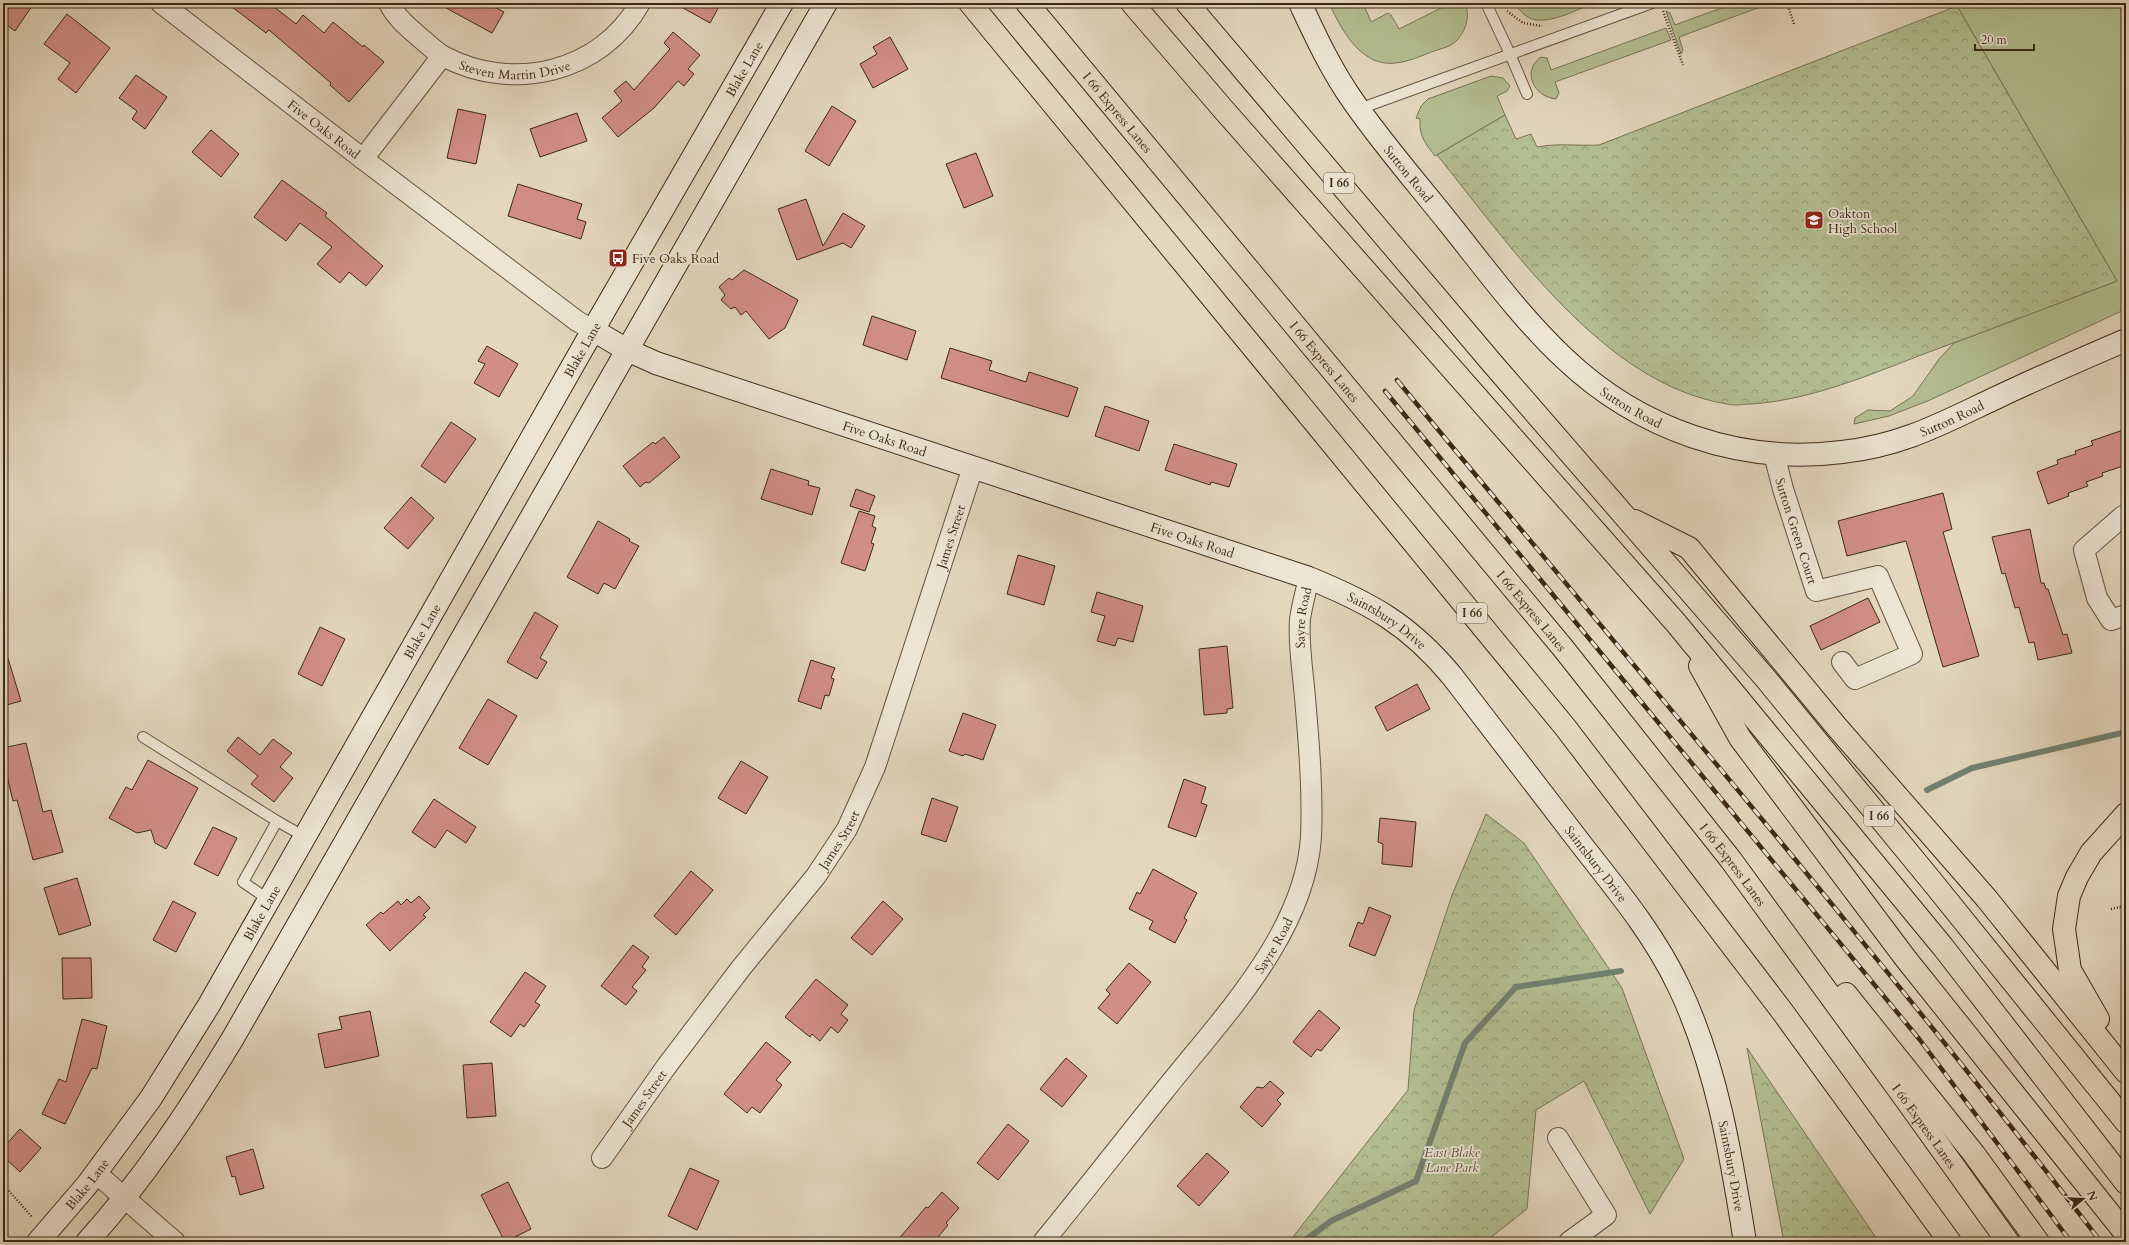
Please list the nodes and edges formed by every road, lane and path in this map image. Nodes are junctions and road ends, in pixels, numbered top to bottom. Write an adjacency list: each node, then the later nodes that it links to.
1 (161, 3): 23 (street, Five Oaks Road)
2 (389, 3): 19 (street, Steven Martin Drive)
3 (640, 3): 19 (street, Steven Martin Drive)
4 (782, 3): 24 (main road, Blake Lane)
5 (826, 3): 26 (main road)
6 (970, 3): 59 (highway, I 66)
7 (1026, 3): 39 (highway, I 66 Express Lanes)
8 (1132, 3): 33 (highway)
9 (1187, 3): 29 (highway, I 66)
10 (1300, 3): 22 (main road, Sutton Road)
11 (1486, 3): 18 (lane)
12 (1652, 3): 18 (lane)
13 (1787, 3): 17 (path)
14 (1506, 7): 16 (path)
15 (1661, 8): 20 (path)
16 (1548, 24)
17 (1794, 24)
18 (1510, 54): 21 (lane); 22 (lane)
19 (442, 56): 23 (street)
20 (1683, 65)
21 (1527, 94)
22 (1359, 109): 27 (main road, Sutton Road)
23 (363, 159): 24 (street, Five Oaks Road)
24 (594, 330): 26 (main road, Five Oaks Road); 38 (main road, Blake Lane)
25 (2126, 340): 27 (main road, Sutton Road)
26 (627, 350): 28 (main road, Five Oaks Road); 50 (main road)
27 (1774, 454): 34 (street, Sutton Green Court)
28 (973, 468): 31 (main road, Five Oaks Road); 46 (street, James Street)
29 (1625, 516): 43 (highway); 44 (highway, I 66)
30 (2126, 516): 32 (street)
31 (1309, 578): 56 (street, Sayre Road); 58 (main road, Saintsbury Drive)
32 (2126, 615)
33 (1676, 623): 48 (highway); 52 (highway)
34 (1842, 662)
35 (143, 737): 37 (lane)
36 (2126, 814): 43 (highway)
37 (278, 821): 38 (lane); 40 (lane)
38 (305, 837): 40 (main road, Blake Lane)
39 (1731, 860): 60 (highway, I 66 Express Lanes); 61 (highway)
40 (269, 900): 47 (main road, Blake Lane)
41 (2111, 909): 42 (path)
42 (2126, 912)
43 (2126, 1070)
44 (2126, 1122)
45 (1558, 1138): 57 (street)
46 (602, 1158)
47 (96, 1173): 50 (street); 53 (main road, Blake Lane)
48 (2126, 1183)
49 (3, 1184): 51 (path)
50 (125, 1198): 54 (main road); 55 (street)
51 (34, 1218)
52 (2126, 1234)
53 (38, 1242)
54 (87, 1242)
55 (174, 1242)
56 (1043, 1242)
57 (1569, 1242)
58 (1745, 1242)
59 (1950, 1242)
60 (2008, 1242)
61 (2038, 1242)

